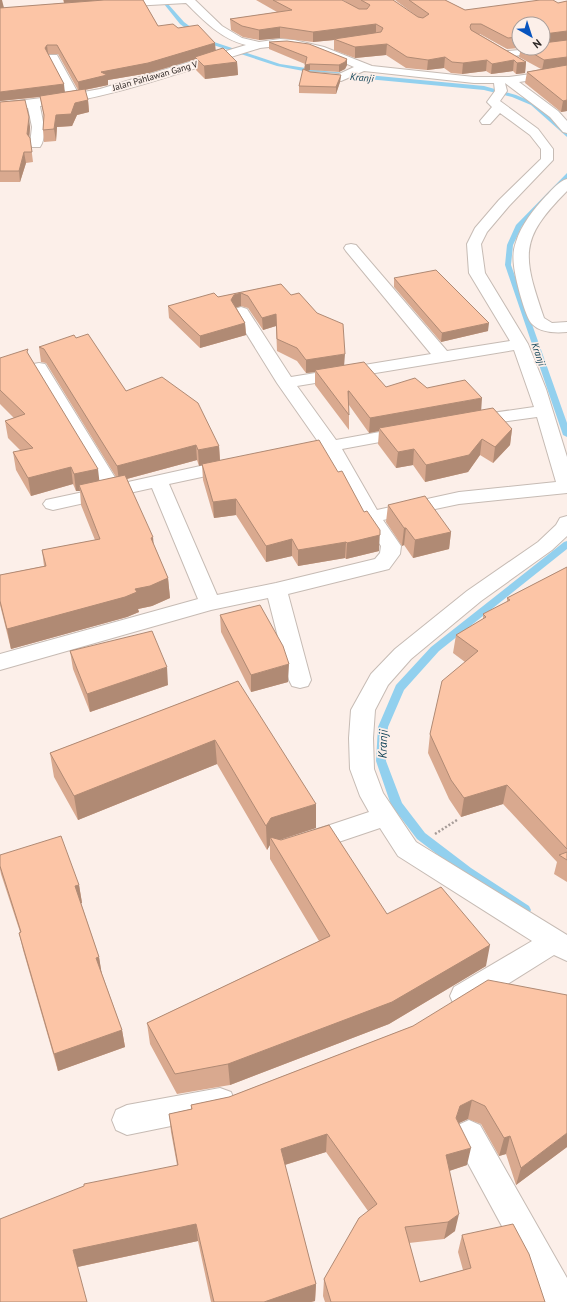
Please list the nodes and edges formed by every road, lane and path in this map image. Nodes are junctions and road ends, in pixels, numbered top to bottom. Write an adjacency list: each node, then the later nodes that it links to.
1 (189, 0): 4 (street); 7 (street)
2 (144, 1): 3 (street); 5 (street)
3 (156, 1): 4 (street)
4 (176, 1)
5 (106, 4)
6 (337, 44): 9 (street)
7 (259, 45): 9 (street, Jalan Pahlawan Gang V); 18 (street, Jalan Pahlawan Gang V)
8 (567, 46): 11 (street)
9 (314, 47): 13 (street, Jalan Pahlawan Gang V)
10 (494, 47): 11 (street)
11 (507, 54): 16 (street)
12 (53, 57): 18 (street)
13 (362, 67): 15 (street); 17 (street, Jalan Pahlawan Gang V)
14 (567, 72): 16 (street, Jalan Pahlawan Gang V)
15 (310, 75)
16 (541, 76): 17 (street, Jalan Pahlawan Gang V)
17 (500, 92): 21 (street); 22 (street); 28 (street)
18 (75, 98): 19 (street, Jalan Pahlawan Gang V)
19 (33, 104): 20 (street, Jalan Pahlawan Gang V); 23 (street)
20 (0, 107)
21 (486, 121)
22 (567, 129)
23 (36, 144)
24 (567, 183): 27 (street)
25 (351, 248): 29 (street)
26 (241, 312): 31 (street)
27 (567, 328)
28 (520, 344): 29 (street); 32 (street)
29 (443, 357): 31 (street)
30 (39, 368): 40 (street)
31 (286, 383): 35 (street)
32 (543, 411): 33 (street); 39 (street)
33 (453, 424)
34 (422, 430): 35 (street)
35 (331, 446): 36 (street); 42 (street)
36 (280, 456)
37 (250, 462): 38 (street)
38 (159, 482): 40 (street); 45 (street)
39 (567, 487): 42 (street)
40 (113, 490): 41 (street)
41 (53, 504)
42 (371, 517): 44 (street)
43 (567, 522): 48 (street)
44 (276, 590): 45 (street); 47 (street)
45 (210, 603): 46 (street)
46 (0, 662)
47 (300, 680)
48 (384, 817): 51 (street); 52 (street)
49 (456, 820): 50 (path)
50 (442, 830)
51 (281, 850)
52 (561, 945): 53 (street)
53 (440, 1010)
54 (245, 1095): 55 (street)
55 (127, 1120)
56 (469, 1135): 57 (street)
57 (562, 1302)

